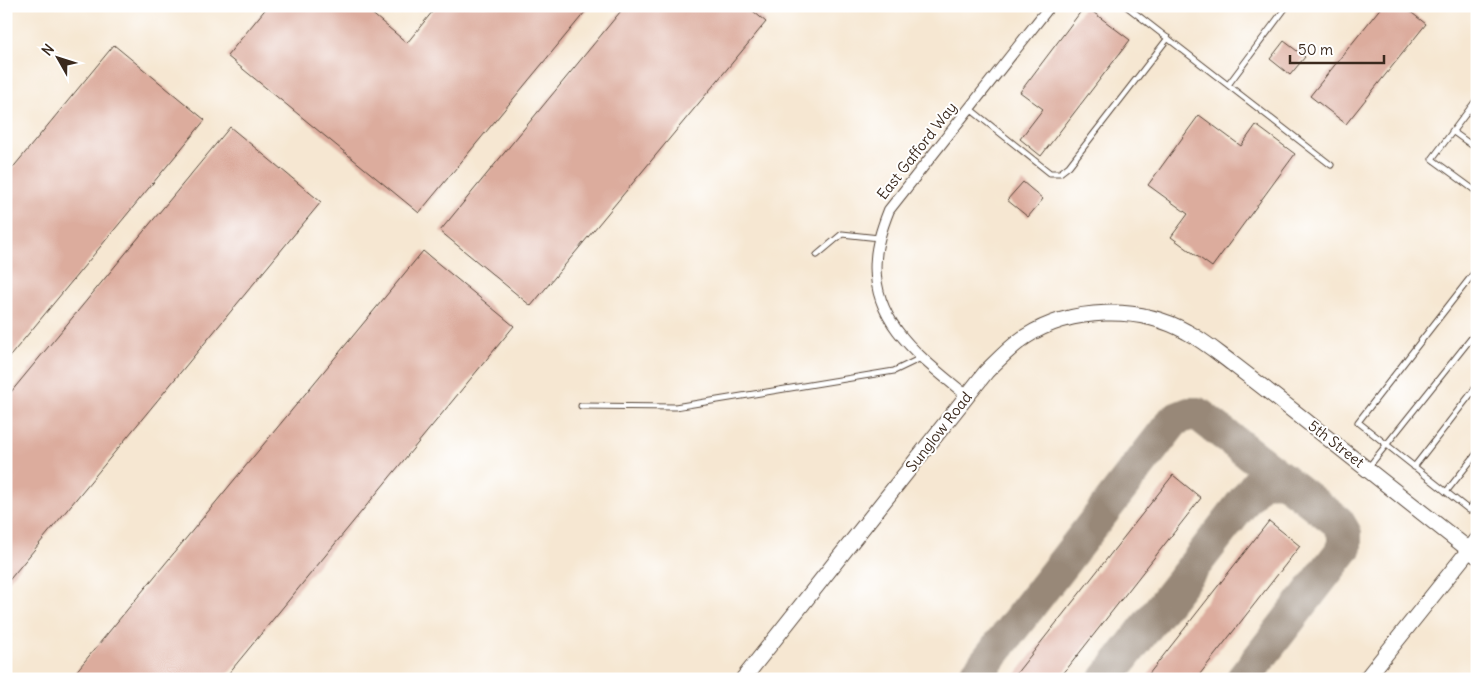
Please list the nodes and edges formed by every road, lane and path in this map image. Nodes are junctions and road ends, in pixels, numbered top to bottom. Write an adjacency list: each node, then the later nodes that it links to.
1 (1050, 6): 7 (street, East Gafford Way)
2 (1126, 6): 4 (lane)
3 (1287, 6): 5 (lane)
4 (1168, 38): 5 (lane); 7 (lane)
5 (1228, 85): 12 (lane)
6 (1477, 99): 8 (lane)
7 (969, 108): 14 (street, East Gafford Way)
8 (1470, 108): 9 (lane); 10 (lane)
9 (1477, 114)
10 (1452, 131): 11 (lane); 13 (lane)
11 (1477, 149)
12 (1331, 165)
13 (1477, 192)
14 (879, 238): 15 (lane); 19 (street, East Gafford Way)
15 (817, 255)
16 (1477, 270): 23 (lane)
17 (1477, 331): 23 (lane)
18 (1202, 340): 21 (street, Sunglow Road); 26 (street, 5th Street)
19 (921, 358): 21 (street, East Gafford Way); 22 (lane)
20 (1477, 386): 25 (lane)
21 (967, 396): 30 (street, Sunglow Road)
22 (582, 406)
23 (1386, 444): 25 (lane); 26 (lane)
24 (1477, 453): 27 (lane)
25 (1414, 467): 27 (lane)
26 (1367, 469): 29 (street, 5th Street)
27 (1446, 492): 28 (lane)
28 (1477, 500)
29 (1474, 548): 31 (street)
30 (743, 679)
31 (1366, 679)

